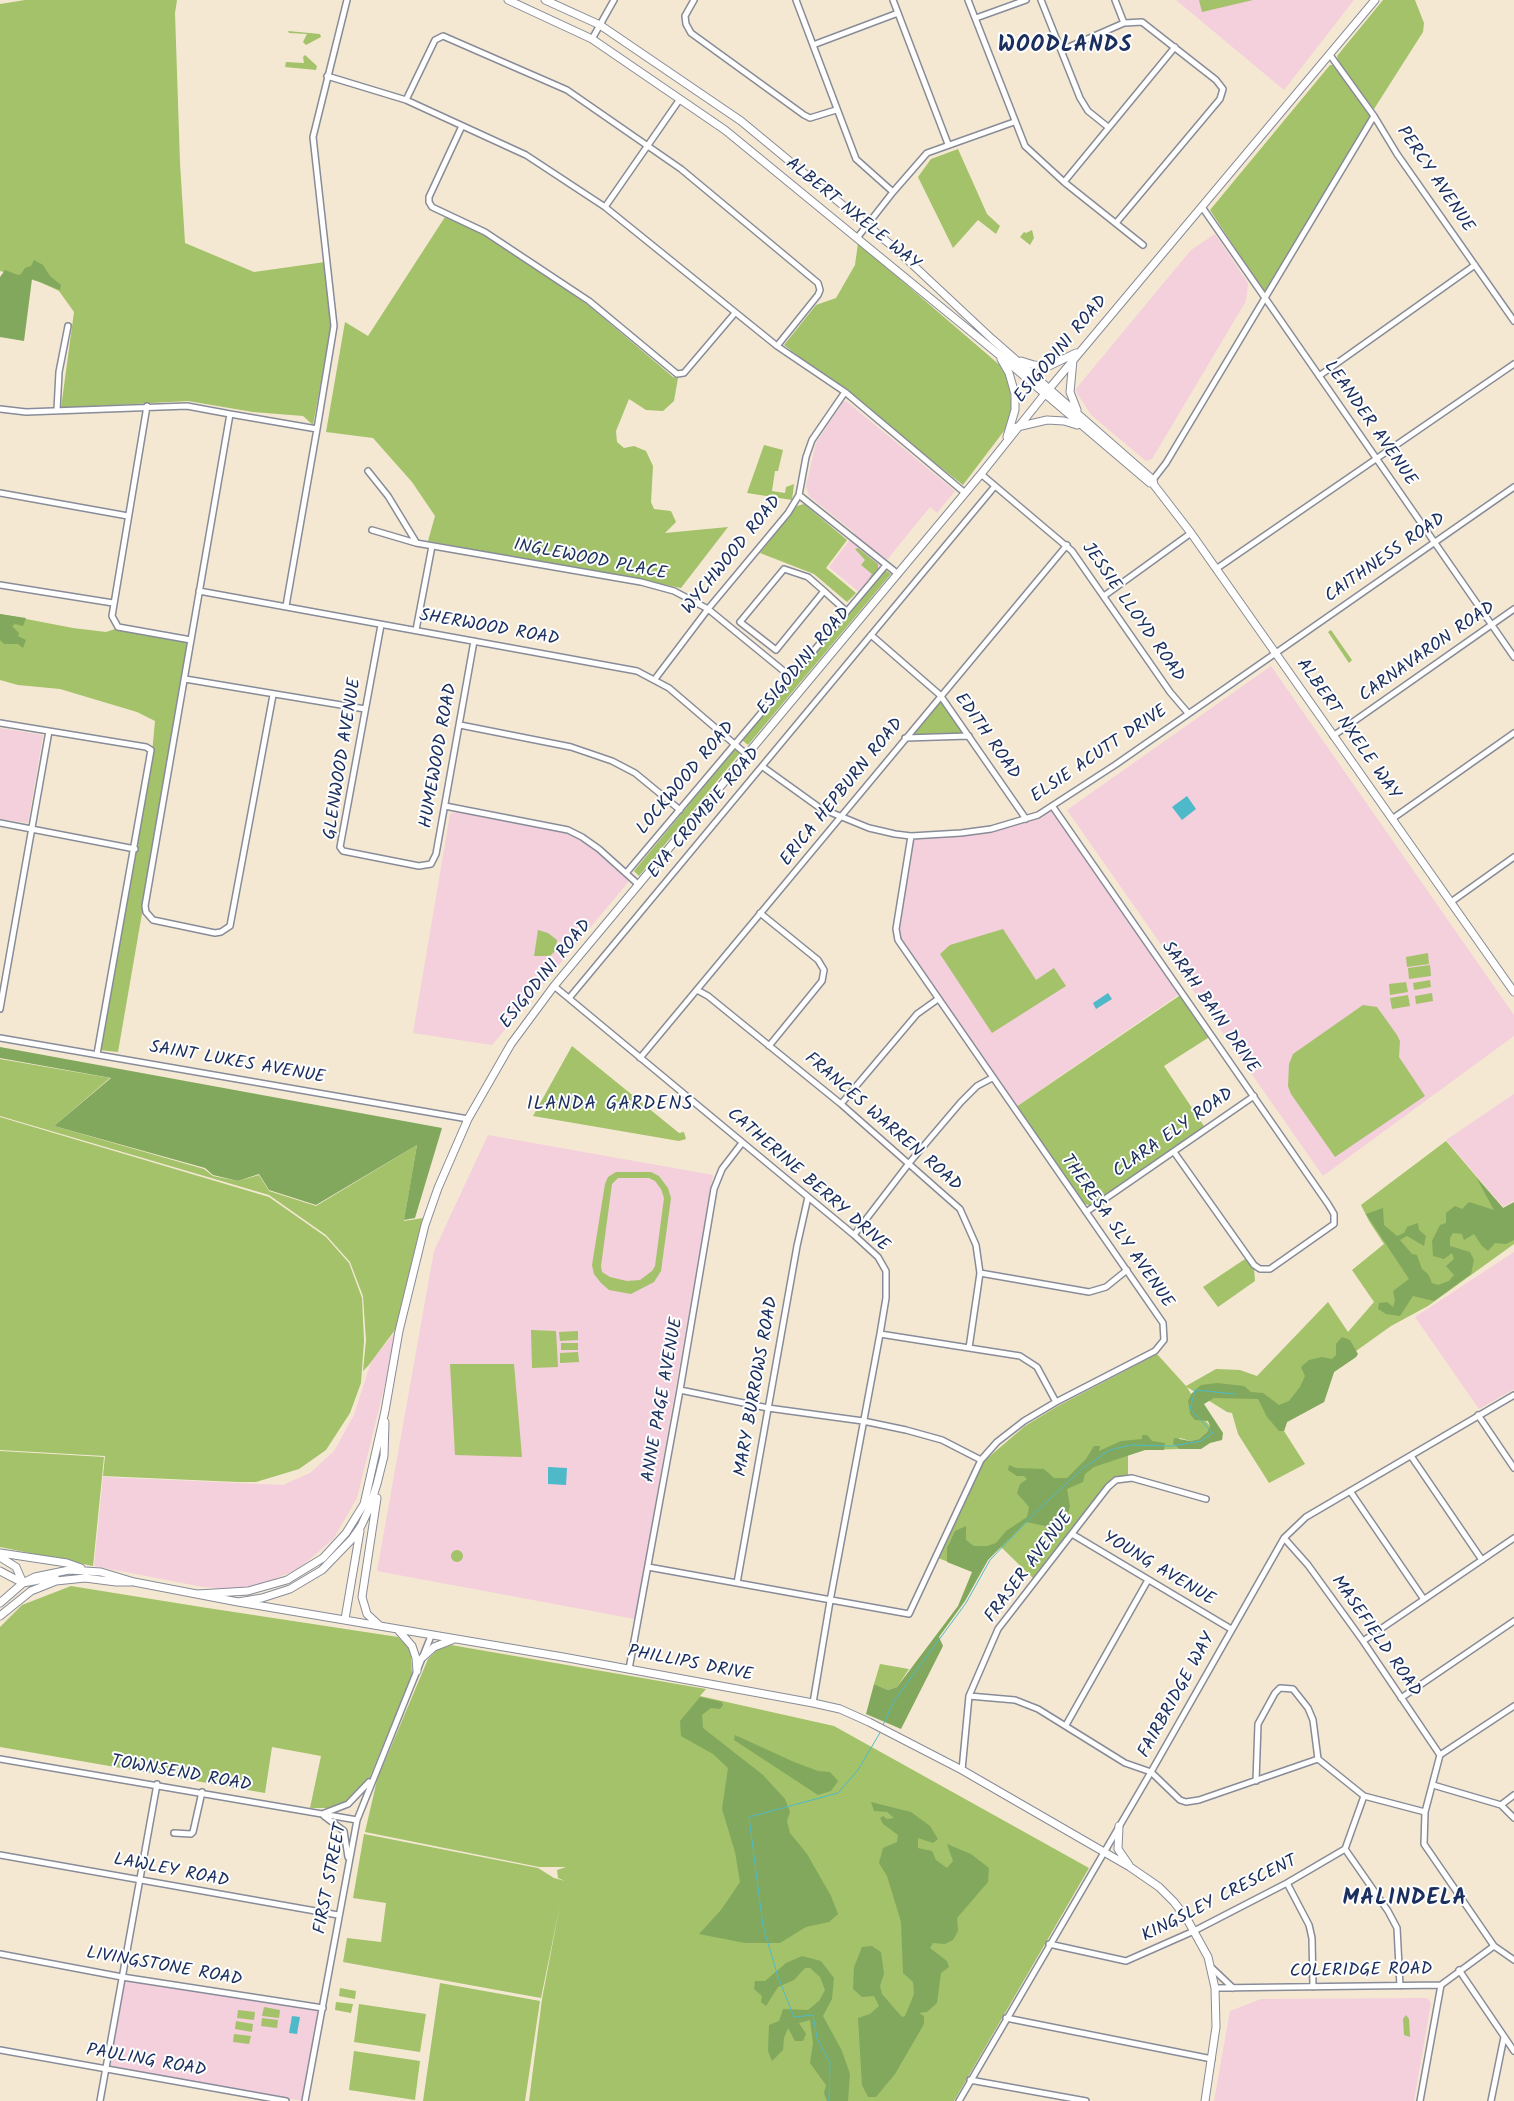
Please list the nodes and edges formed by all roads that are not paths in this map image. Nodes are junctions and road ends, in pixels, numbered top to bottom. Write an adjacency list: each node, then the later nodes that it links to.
1 (347, 0): 22 (street)
2 (508, 0): 17 (main road, ALBERT NXELE WAY)
3 (545, 0): 16 (main road, ALBERT NXELE WAY)
4 (614, 0): 16 (street)
5 (694, 0): 25 (street)
6 (796, 0): 18 (street)
7 (894, 0): 13 (street)
8 (968, 0): 14 (street)
9 (1026, 0): 14 (street)
10 (1041, 0): 20 (street)
11 (1115, 0): 15 (street)
12 (1375, 0): 21 (main road, ESIGODINI ROAD)
13 (898, 13): 18 (street); 31 (street)
14 (976, 18): 27 (street)
15 (1124, 23): 19 (street); 20 (street)
16 (600, 25): 17 (street); 37 (main road, ALBERT NXELE WAY)
17 (592, 38): 23 (main road, ALBERT NXELE WAY)
18 (813, 44): 25 (street)
19 (1175, 48): 29 (street); 36 (street)
20 (1062, 50): 29 (street)
21 (1330, 55): 26 (street, PERCY AVENUE); 35 (main road, ESIGODINI ROAD)
22 (327, 76): 24 (street); 62 (street)
23 (680, 99): 30 (street); 38 (main road, ALBERT NXELE WAY)
24 (406, 100): 28 (street); 30 (street)
25 (836, 110): 33 (street)
26 (1374, 116): 40 (street, PERCY AVENUE); 41 (street)
27 (1014, 122): 31 (street); 32 (street)
28 (462, 126): 34 (street); 42 (street)
29 (1108, 127): 32 (street)
30 (648, 144): 34 (street); 45 (street)
31 (948, 144): 33 (street)
32 (1064, 182): 36 (street)
33 (892, 192): 37 (street)
34 (605, 207): 42 (street)
35 (1202, 207): 41 (street, LEANDER AVENUE); 46 (main road, ESIGODINI ROAD)
36 (1116, 223): 39 (street)
37 (867, 226): 38 (street); 49 (main road, ALBERT NXELE WAY)
38 (856, 238): 47 (main road, ALBERT NXELE WAY)
39 (1143, 245)
40 (1475, 265): 43 (street, PERCY AVENUE); 51 (street)
41 (1264, 299): 51 (street, LEANDER AVENUE); 67 (street)
42 (735, 313): 45 (street)
43 (1514, 322)
44 (68, 326): 57 (street)
45 (777, 346): 53 (street)
46 (1080, 351): 48 (main road, ESIGODINI ROAD); 49 (main road)
47 (997, 354): 54 (main road, ALBERT NXELE WAY); 63 (main road)
48 (1074, 359): 52 (main road, ESIGODINI ROAD); 59 (main road)
49 (1018, 360): 52 (main road, ALBERT NXELE WAY)
50 (1514, 364): 64 (street)
51 (1319, 376): 64 (street, LEANDER AVENUE)
52 (1050, 388): 54 (main road, ESIGODINI ROAD); 59 (main road, ALBERT NXELE WAY)
53 (845, 392): 71 (street); 72 (street, WYCHWOOD ROAD)
54 (1044, 395): 60 (main road, ALBERT NXELE WAY); 61 (main road, ESIGODINI ROAD)
55 (147, 406): 57 (street); 58 (street); 73 (street)
56 (0, 409): 57 (street)
57 (57, 410)
58 (230, 414): 62 (street); 84 (street)
59 (1079, 414): 67 (main road, ALBERT NXELE WAY)
60 (1082, 426): 61 (main road); 67 (main road, ALBERT NXELE WAY)
61 (1017, 427): 63 (main road, ESIGODINI ROAD)
62 (318, 430): 88 (street)
63 (1006, 442): 66 (main road, ESIGODINI ROAD)
64 (1376, 459): 77 (street, LEANDER AVENUE); 81 (street)
65 (368, 471): 76 (street)
66 (981, 474): 68 (street, JESSIE LLOYD ROAD); 71 (main road, ESIGODINI ROAD)
67 (1152, 483): 75 (main road, ALBERT NXELE WAY)
68 (995, 486): 78 (street, JESSIE LLOYD ROAD); 95 (street, EVA CROMBIE ROAD)
69 (1514, 487): 77 (street, CAITHNESS ROAD)
70 (0, 492): 73 (street)
71 (964, 493): 82 (main road, ESIGODINI ROAD)
72 (799, 494): 80 (street); 89 (street, WYCHWOOD ROAD)
73 (128, 516): 87 (street)
74 (372, 530): 76 (street, INGLEWOOD PLACE)
75 (1192, 533): 81 (main road, ALBERT NXELE WAY); 86 (street)
76 (416, 542): 79 (street, INGLEWOOD PLACE)
77 (1434, 542): 93 (street, LEANDER AVENUE); 98 (street, CAITHNESS ROAD)
78 (1067, 545): 86 (street, JESSIE LLOYD ROAD); 104 (street, ERICA HEPBURN ROAD)
79 (432, 546): 89 (street, INGLEWOOD PLACE); 94 (street)
80 (886, 565): 82 (street); 91 (street, LOCKWOOD ROAD)
81 (1216, 569): 98 (main road, ALBERT NXELE WAY)
82 (898, 574): 115 (main road, ESIGODINI ROAD)
83 (0, 584): 87 (street)
84 (199, 591): 88 (street, SHERWOOD ROAD); 96 (street)
85 (824, 591): 85 (street); 91 (street)
86 (1104, 596): 106 (street, JESSIE LLOYD ROAD)
87 (113, 603): 96 (street)
88 (286, 606): 92 (street, SHERWOOD ROAD)
89 (708, 609): 100 (street, INGLEWOOD PLACE); 102 (street, WYCHWOOD ROAD)
90 (1514, 610): 93 (street, CARNAVARON ROAD)
91 (846, 611): 100 (street, LOCKWOOD ROAD)
92 (381, 625): 94 (street, SHERWOOD ROAD); 105 (street, GLENWOOD AVENUE)
93 (1492, 625): 99 (street, LEANDER AVENUE); 112 (street, CARNAVARON ROAD)
94 (416, 630): 97 (street, SHERWOOD ROAD)
95 (871, 636): 104 (street, EDITH ROAD); 116 (street, EVA CROMBIE ROAD)
96 (191, 640): 101 (street)
97 (474, 641): 102 (street, SHERWOOD ROAD); 108 (street, HUMEWOOD ROAD)
98 (1274, 654): 106 (street, ELSIE ACUTT DRIVE); 112 (main road, ALBERT NXELE WAY)
99 (1514, 657)
100 (790, 677): 114 (street, LOCKWOOD ROAD)
101 (185, 679): 103 (street); 103 (street)
102 (655, 679): 114 (street, SHERWOOD ROAD)
103 (273, 695): 105 (street)
104 (940, 695): 111 (street, EDITH ROAD); 113 (street, ERICA HEPBURN ROAD)
105 (365, 708): 128 (street, GLENWOOD AVENUE)
106 (1188, 713): 118 (street, ELSIE ACUTT DRIVE)
107 (0, 723): 109 (street)
108 (460, 725): 117 (street, HUMEWOOD ROAD); 119 (street)
109 (48, 731): 124 (street); 126 (street)
110 (1514, 733): 122 (street)
111 (969, 736): 113 (street); 121 (street, EDITH ROAD)
112 (1333, 736): 122 (main road, ALBERT NXELE WAY)
113 (905, 738): 120 (street, ERICA HEPBURN ROAD)
114 (734, 743): 115 (street, SHERWOOD ROAD); 119 (street, LOCKWOOD ROAD)
115 (746, 754): 130 (main road, ESIGODINI ROAD)
116 (762, 767): 120 (street, ELSIE ACUTT DRIVE); 137 (street, EVA CROMBIE ROAD)
117 (445, 806): 128 (street, HUMEWOOD ROAD); 129 (street)
118 (1053, 807): 121 (street, ELSIE ACUTT DRIVE); 145 (street, SARAH BAIN DRIVE)
119 (680, 810): 129 (street, LOCKWOOD ROAD)
120 (841, 819): 125 (street, ELSIE ACUTT DRIVE); 132 (street, ERICA HEPBURN ROAD)
121 (1026, 819): 125 (street, ELSIE ACUTT DRIVE)
122 (1392, 819): 131 (main road, ALBERT NXELE WAY)
123 (0, 824): 124 (street)
124 (30, 828): 126 (street); 139 (street)
125 (911, 836): 138 (street, THERESA SLY AVENUE)
126 (135, 849): 142 (street)
127 (1514, 857): 131 (street)
128 (419, 866)
129 (627, 872): 130 (street)
130 (639, 884): 134 (main road, ESIGODINI ROAD)
131 (1451, 902): 133 (main road, ALBERT NXELE WAY)
132 (760, 912): 135 (street, ERICA HEPBURN ROAD); 141 (street)
133 (1511, 983): 136 (main road, ALBERT NXELE WAY)
134 (554, 986): 137 (street, CATHERINE BERRY DRIVE); 147 (main road, ESIGODINI ROAD)
135 (697, 990): 141 (street, FRANCES WARREN ROAD); 143 (street, ERICA HEPBURN ROAD)
136 (1514, 992)
137 (570, 998): 143 (street, CATHERINE BERRY DRIVE)
138 (938, 1000): 144 (street, THERESA SLY AVENUE); 146 (street)
139 (0, 1009)
140 (0, 1038): 142 (street, SAINT LUKES AVENUE)
141 (769, 1046): 146 (street, FRANCES WARREN ROAD)
142 (97, 1054): 147 (street, SAINT LUKES AVENUE)
143 (640, 1058): 148 (street, CATHERINE BERRY DRIVE)
144 (992, 1078): 150 (street); 152 (street, THERESA SLY AVENUE)
145 (1254, 1096): 149 (street, CLARA ELY ROAD); 149 (street, SARAH BAIN DRIVE)
146 (841, 1104): 150 (street, FRANCES WARREN ROAD)
147 (468, 1119): 162 (main road, ESIGODINI ROAD)
148 (742, 1143): 151 (street, CATHERINE BERRY DRIVE); 158 (street, ANNE PAGE AVENUE)
149 (1174, 1152): 152 (street, CLARA ELY ROAD)
150 (910, 1162): 153 (street); 155 (street, FRANCES WARREN ROAD)
151 (808, 1197): 153 (street, CATHERINE BERRY DRIVE); 161 (street, MARY BURROWS ROAD)
152 (1086, 1212): 154 (street, THERESA SLY AVENUE)
153 (854, 1235): 156 (street, CATHERINE BERRY DRIVE)
154 (1127, 1270): 155 (street); 160 (street, THERESA SLY AVENUE)
155 (980, 1273): 157 (street, FRANCES WARREN ROAD)
156 (880, 1334): 157 (street); 164 (street, CATHERINE BERRY DRIVE)
157 (969, 1348): 160 (street)
158 (680, 1390): 161 (street); 179 (street, ANNE PAGE AVENUE)
159 (1514, 1395): 163 (street, FAIRBRIDGE WAY)
160 (1056, 1402): 167 (street, THERESA SLY AVENUE)
161 (768, 1408): 164 (street); 186 (street, MARY BURROWS ROAD)
162 (385, 1411): 165 (main road, ESIGODINI ROAD); 171 (main road, ESIGODINI ROAD)
163 (1478, 1415): 166 (street, FAIRBRIDGE WAY); 168 (street)
164 (863, 1421): 167 (street); 189 (street, CATHERINE BERRY DRIVE)
165 (384, 1456): 172 (main road, ESIGODINI ROAD); 196 (main road)
166 (1411, 1456): 169 (street, FAIRBRIDGE WAY); 178 (street)
167 (981, 1460): 189 (street, THERESA SLY AVENUE)
168 (1514, 1468)
169 (1350, 1491): 174 (street, FAIRBRIDGE WAY); 188 (street)
170 (1206, 1499): 173 (street, FRASER AVENUE)
171 (364, 1504): 172 (main road); 187 (main road, ESIGODINI ROAD)
172 (361, 1526): 190 (main road, ESIGODINI ROAD); 194 (main road)
173 (1072, 1534): 183 (street, YOUNG AVENUE); 205 (street, FRASER AVENUE)
174 (1284, 1538): 197 (street, FAIRBRIDGE WAY); 201 (street, MASEFIELD ROAD)
175 (1514, 1538): 178 (street)
176 (0, 1553): 180 (main road)
177 (0, 1557): 185 (main road)
178 (1482, 1560): 188 (street)
179 (648, 1567): 186 (street); 203 (street, ANNE PAGE AVENUE)
180 (86, 1570): 184 (main road, ESIGODINI ROAD); 185 (main road, ESIGODINI ROAD)
181 (0, 1571): 185 (main road)
182 (70, 1579): 184 (main road, ESIGODINI ROAD); 185 (main road); 193 (main road, ESIGODINI ROAD)
183 (1148, 1580): 197 (street, YOUNG AVENUE); 209 (street)
184 (134, 1582): 187 (main road, ESIGODINI ROAD)
185 (23, 1583): 191 (main road, ESIGODINI ROAD); 192 (main road)
186 (737, 1584): 189 (street)
187 (198, 1594): 190 (main road, ESIGODINI ROAD)
188 (1423, 1598): 201 (street)
189 (830, 1600): 207 (street, CATHERINE BERRY DRIVE)
190 (238, 1602): 194 (main road, PHILLIPS DRIVE)
191 (0, 1603)
192 (0, 1610)
193 (0, 1616)
194 (345, 1619): 196 (main road, PHILLIPS DRIVE)
195 (1514, 1621): 206 (street)
196 (380, 1626): 198 (main road, PHILLIPS DRIVE)
197 (1231, 1629): 214 (street, FAIRBRIDGE WAY)
198 (397, 1630): 199 (main road, PHILLIPS DRIVE); 204 (main road)
199 (431, 1636): 200 (main road, PHILLIPS DRIVE); 202 (street, FIRST STREET)
200 (454, 1639): 202 (main road); 203 (main road, PHILLIPS DRIVE)
201 (1363, 1640): 206 (street, MASEFIELD ROAD)
202 (423, 1657): 204 (street, FIRST STREET)
203 (629, 1669): 207 (main road, PHILLIPS DRIVE)
204 (417, 1671): 215 (street, FIRST STREET)
205 (969, 1696): 209 (street); 213 (street, FRASER AVENUE)
206 (1401, 1698): 210 (street, MASEFIELD ROAD)
207 (813, 1703): 213 (main road, PHILLIPS DRIVE)
208 (1514, 1706): 210 (street)
209 (1066, 1726): 214 (street)
210 (1440, 1755): 218 (street)
211 (0, 1759): 217 (street, TOWNSEND ROAD)
212 (1318, 1759): 216 (street); 216 (street); 220 (street)
213 (962, 1770): 230 (main road, PHILLIPS DRIVE)
214 (1151, 1772): 216 (street); 227 (street, FAIRBRIDGE WAY)
215 (372, 1778): 224 (street); 226 (street, FIRST STREET)
216 (1256, 1781)
217 (156, 1784): 219 (street, TOWNSEND ROAD); 234 (street)
218 (1433, 1785): 222 (street); 223 (street)
219 (202, 1792): 224 (street, TOWNSEND ROAD); 228 (street)
220 (1364, 1796): 223 (street); 229 (street)
221 (1514, 1796): 222 (street)
222 (1501, 1805): 225 (street)
223 (1425, 1812): 239 (street)
224 (322, 1815): 226 (street, TOWNSEND ROAD); 232 (street)
225 (1514, 1818)
226 (357, 1820): 232 (street, FIRST STREET)
227 (1119, 1826): 230 (street, FAIRBRIDGE WAY); 233 (main road)
228 (174, 1833)
229 (1345, 1849): 235 (street, KINGSLEY CRESCENT); 246 (street)
230 (1103, 1853): 233 (main road, PHILLIPS DRIVE); 238 (street, FAIRBRIDGE WAY)
231 (0, 1856): 234 (street, LAWLEY ROAD)
232 (349, 1862): 236 (street, FIRST STREET)
233 (1130, 1867): 237 (main road)
234 (141, 1880): 236 (street, LAWLEY ROAD); 244 (street)
235 (1287, 1883): 237 (street, KINGSLEY CRESCENT); 247 (street)
236 (338, 1915): 250 (street, FIRST STREET)
237 (1194, 1931): 238 (street, KINGSLEY CRESCENT); 242 (main road)
238 (1049, 1944): 251 (street, FAIRBRIDGE WAY)
239 (1494, 1946): 241 (street); 243 (street, COLERIDGE ROAD)
240 (0, 1954): 244 (street, LIVINGSTONE ROAD)
241 (1514, 1960)
242 (1211, 1967): 248 (main road); 249 (street)
243 (1459, 1970): 245 (street, COLERIDGE ROAD); 252 (street)
244 (122, 1977): 250 (street, LIVINGSTONE ROAD); 256 (street)
245 (1440, 1985): 246 (street, COLERIDGE ROAD); 264 (street)
246 (1400, 1986): 247 (street, COLERIDGE ROAD)
247 (1313, 1987): 249 (street, COLERIDGE ROAD)
248 (1215, 1988): 249 (street, COLERIDGE ROAD); 255 (main road)
249 (1233, 1988)
250 (323, 2008): 260 (street, FIRST STREET)
251 (1006, 2018): 255 (street); 257 (street, FAIRBRIDGE WAY)
252 (1504, 2037): 254 (street); 265 (street)
253 (0, 2050): 256 (street, PAULING ROAD)
254 (1514, 2051)
255 (1212, 2059): 263 (main road)
256 (106, 2069): 258 (street); 259 (street, PAULING ROAD)
257 (970, 2080): 261 (street, FAIRBRIDGE WAY); 262 (street)
258 (100, 2101)
259 (286, 2101)
260 (305, 2101)
261 (959, 2101)
262 (1086, 2101)
263 (1205, 2101)
264 (1420, 2101)
265 (1491, 2101)

